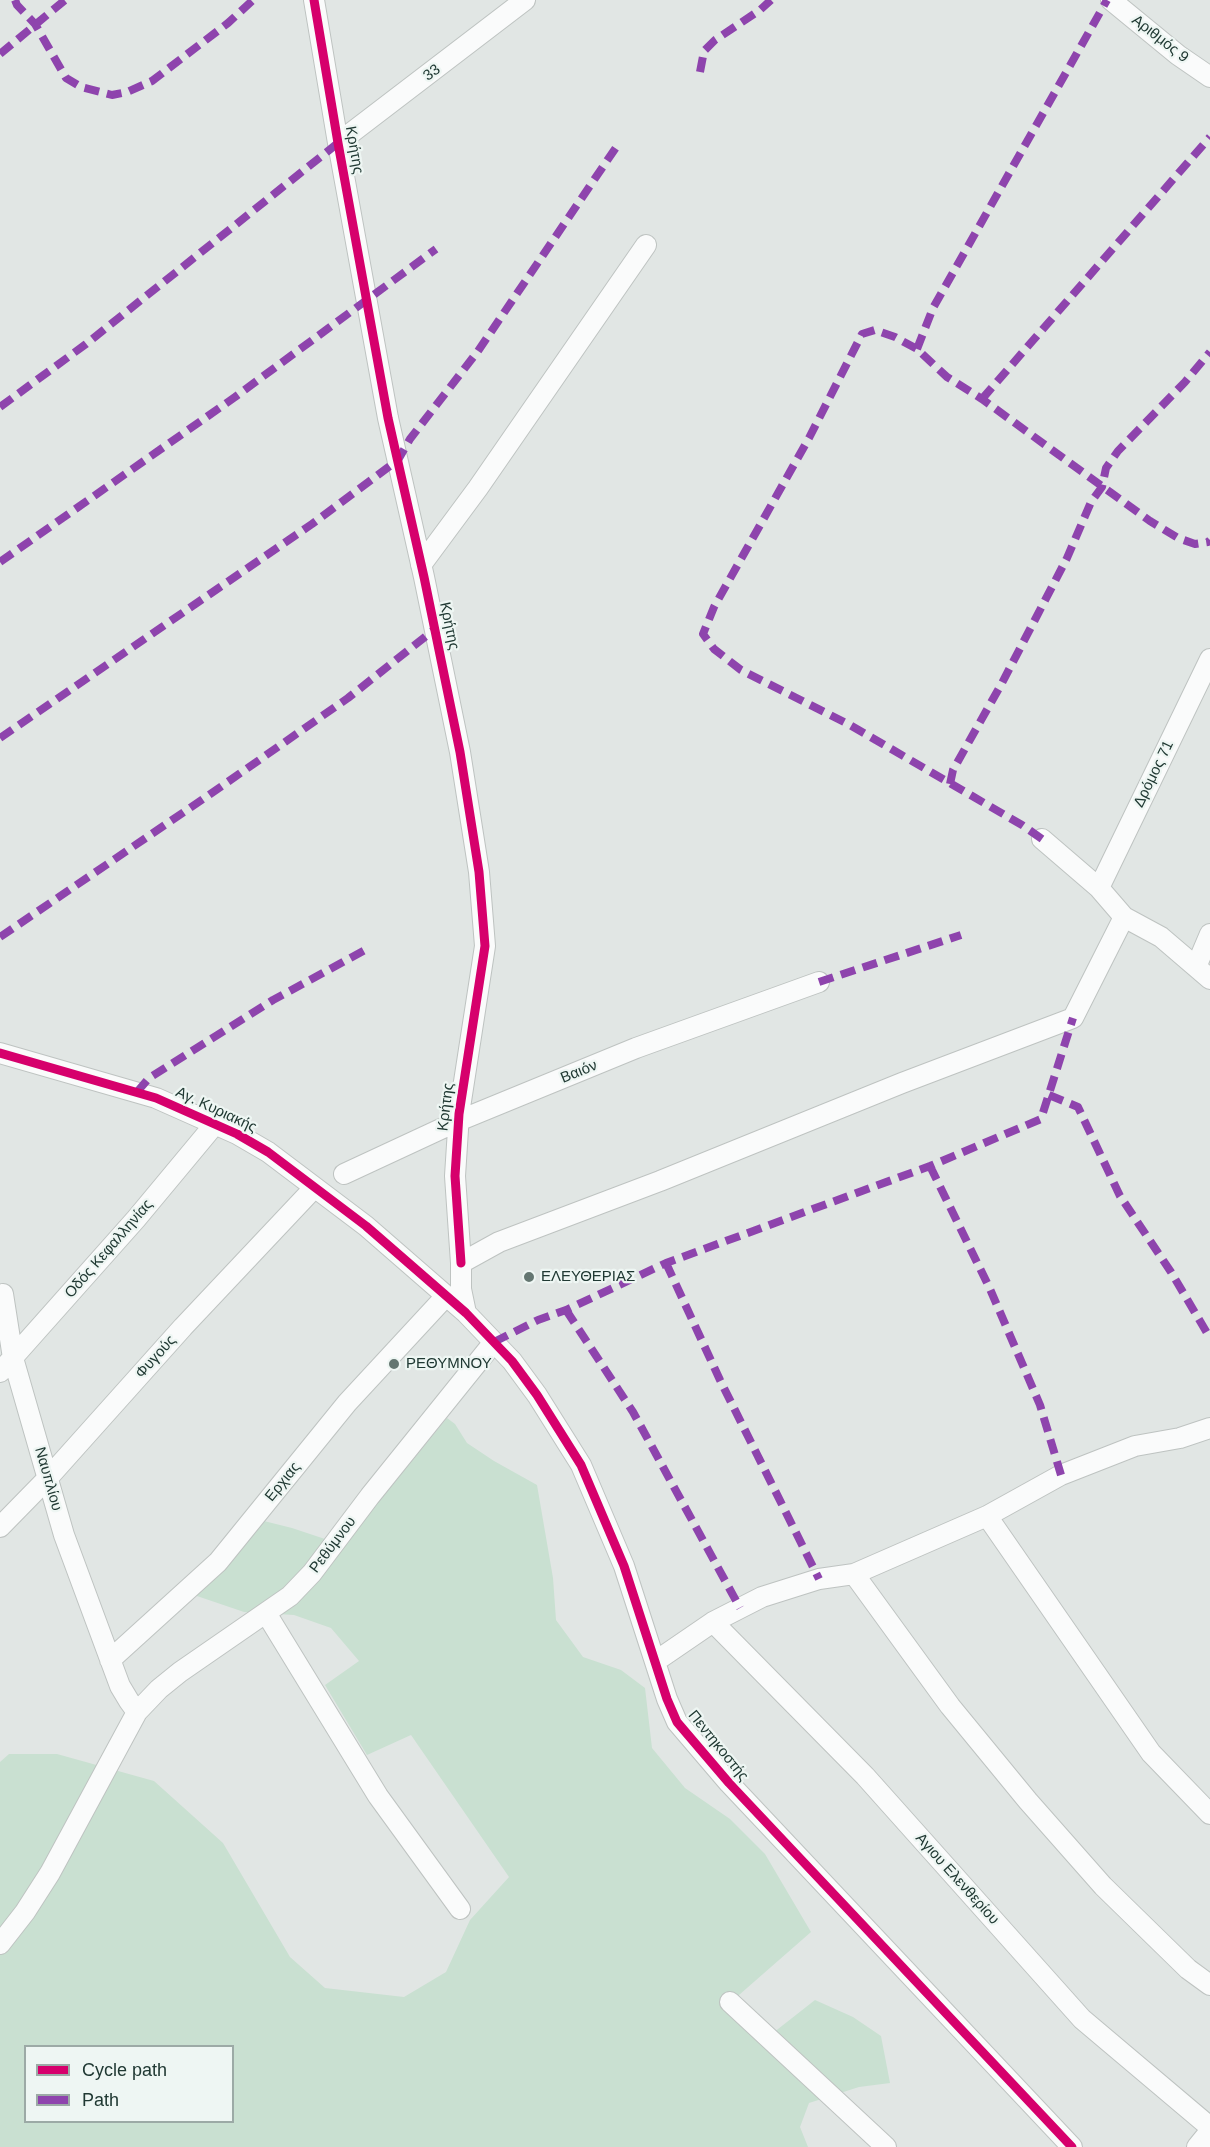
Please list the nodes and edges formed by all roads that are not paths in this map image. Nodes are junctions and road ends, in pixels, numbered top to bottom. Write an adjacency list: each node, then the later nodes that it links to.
1 (332, 0): 4 (street)
2 (525, 0): 6 (street, 33)
3 (1111, 0): 5 (street, Αριθμός 9)
4 (315, 6): 6 (street, Κρήτης)
5 (1210, 77)
6 (338, 143): 8 (street, Κρήτης)
7 (646, 245): 8 (street)
8 (421, 565): 17 (street, Κρήτης)
9 (1210, 659): 11 (street, Δρόμος 71)
10 (1042, 839): 11 (street)
11 (1099, 888): 12 (street)
12 (1124, 917): 14 (street); 21 (street)
13 (1210, 934): 14 (street)
14 (1203, 973)
15 (819, 982): 17 (street, Βαιόν)
16 (0, 1053): 18 (street, Αγ. Κυριακής)
17 (458, 1121): 19 (street, Βαιόν); 21 (street, Κρήτης)
18 (215, 1124): 20 (street, Αγ. Κυριακής); 26 (street, Οδός Κεφαλληνίας)
19 (344, 1174)
20 (314, 1188): 23 (street, Αγ. Κυριακής); 28 (street, Φυγούς)
21 (461, 1263): 24 (street, Κρήτης)
22 (3, 1294): 26 (street, Ναυπλίου)
23 (446, 1296): 24 (street, Πεντηκοστής); 34 (street, Ερχιας)
24 (466, 1313): 25 (street, Πεντηκοστής)
25 (494, 1342): 32 (street, Ρεθύμνου); 35 (street, Πεντηκοστής)
26 (6, 1365): 28 (street, Ναυπλίου)
27 (1210, 1428): 29 (street)
28 (47, 1479): 30 (street, Φυγούς); 34 (street, Ναυπλίου)
29 (987, 1516): 31 (street); 37 (street)
30 (0, 1527)
31 (854, 1574): 33 (street); 40 (street)
32 (266, 1613): 36 (street, Ρεθύμνου); 38 (street)
33 (713, 1622): 35 (street); 42 (street, Αγιου Ελενθερίου)
34 (110, 1660): 36 (street, Ναυπλίου)
35 (656, 1660): 44 (street, Πεντηκοστής)
36 (137, 1712): 39 (street, Ρεθύμνου)
37 (1210, 1814)
38 (460, 1909)
39 (0, 1944)
40 (1210, 1985)
41 (730, 2002): 43 (street)
42 (1210, 2129): 45 (street)
43 (886, 2147)
44 (1072, 2147)
45 (1197, 2147)

